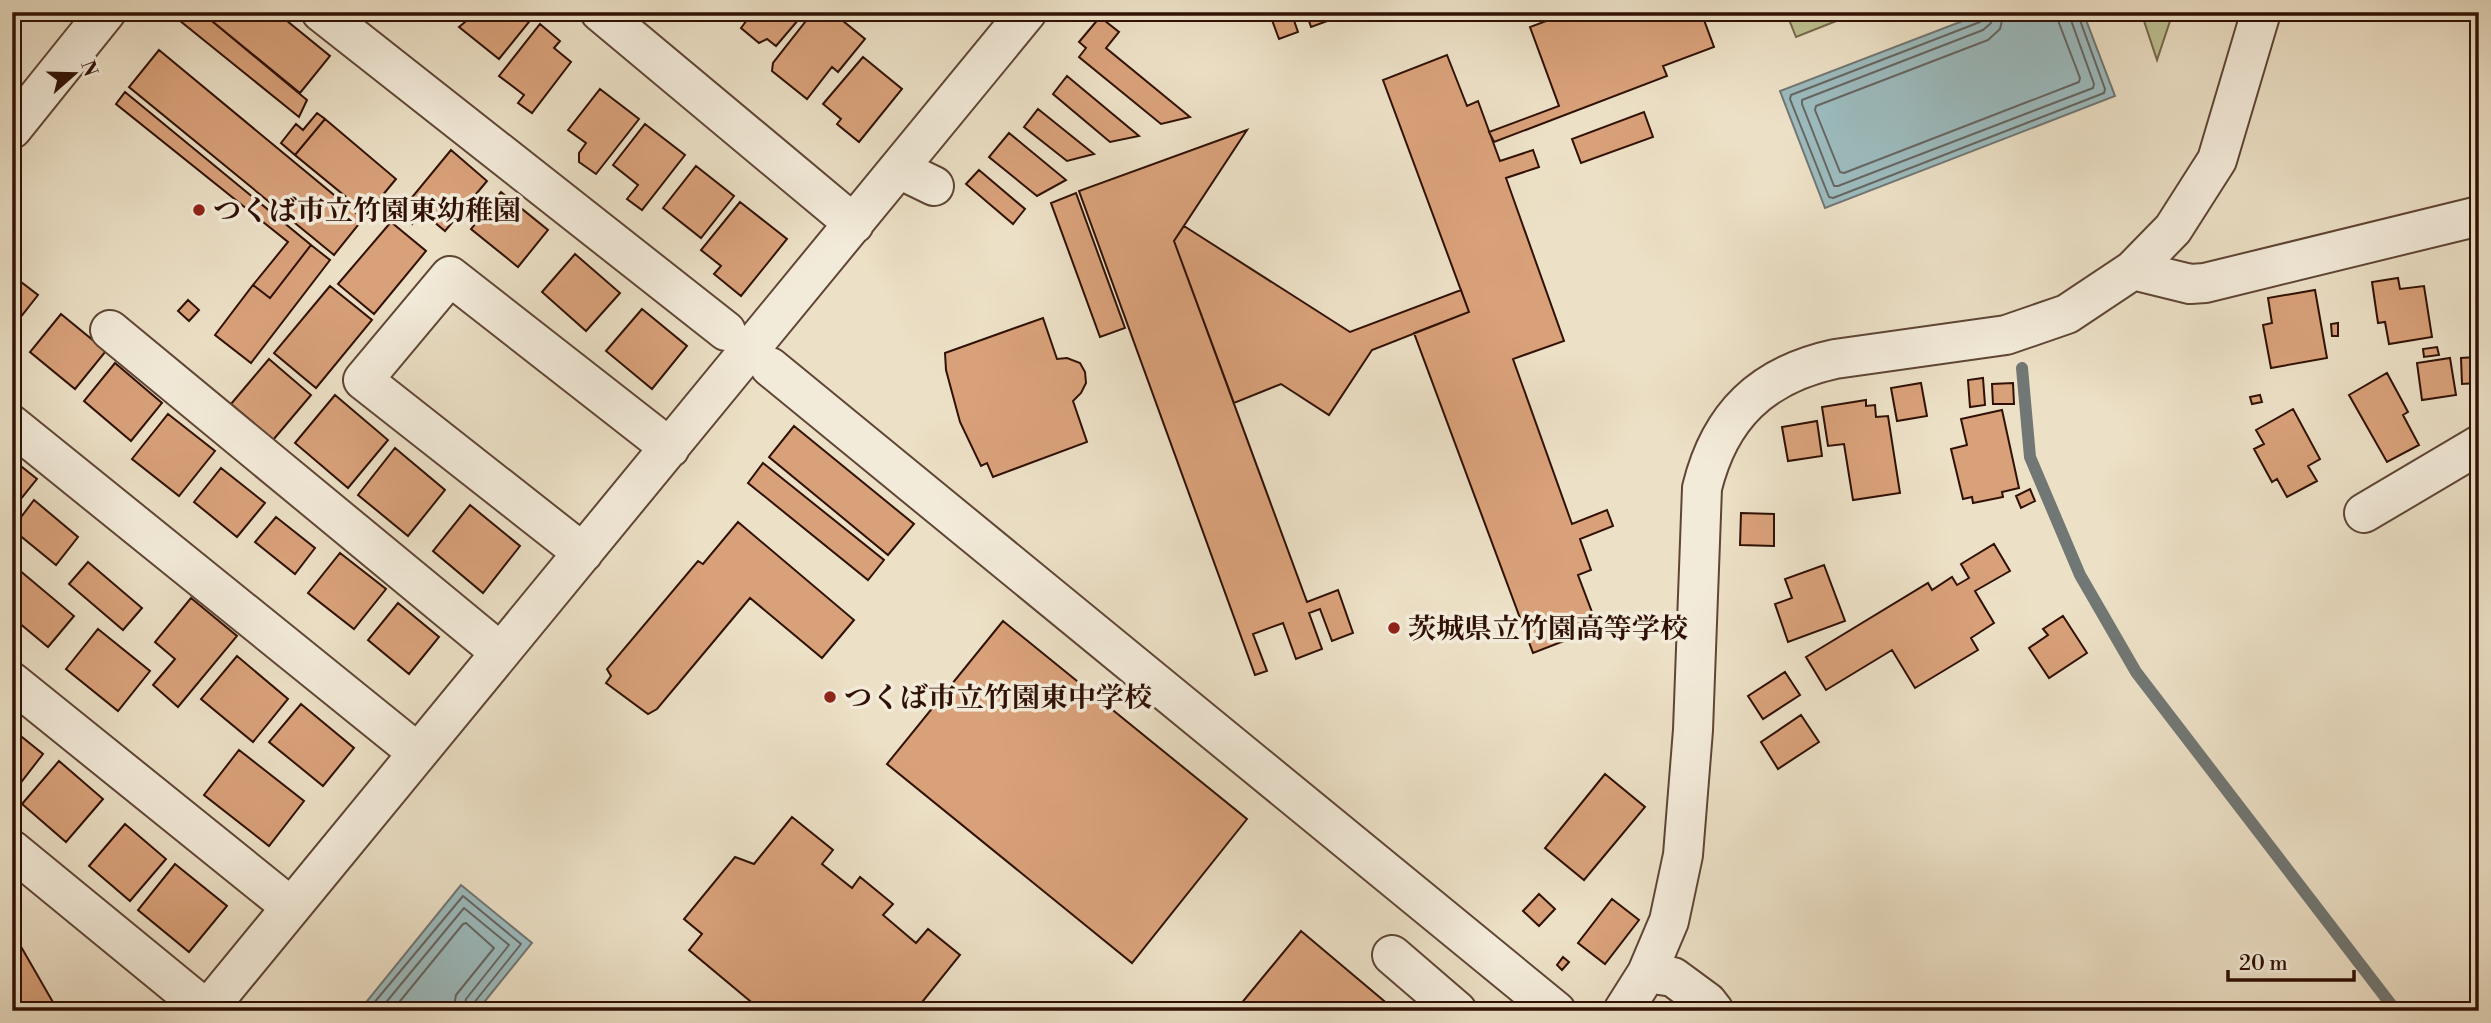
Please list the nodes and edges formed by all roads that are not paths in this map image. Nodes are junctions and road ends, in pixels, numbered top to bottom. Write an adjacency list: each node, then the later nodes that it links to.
1 (106, 12): 6 (street)
2 (321, 12): 13 (street)
3 (600, 12): 10 (street)
4 (1027, 12): 7 (street)
5 (2262, 12): 11 (street)
6 (12, 129)
7 (899, 169): 8 (street); 10 (street)
8 (934, 186)
9 (2479, 216): 11 (street)
10 (854, 224): 17 (street)
11 (2133, 270): 26 (street)
12 (110, 330): 20 (street)
13 (726, 331)
14 (770, 367): 29 (street)
15 (12, 425): 22 (street)
16 (2479, 445): 18 (street)
17 (670, 448): 19 (street); 19 (street)
18 (2364, 513)
19 (583, 553): 20 (street)
20 (500, 652): 22 (street)
21 (12, 682): 24 (street)
22 (418, 753): 24 (street)
23 (12, 850): 27 (street)
24 (291, 907): 27 (street)
25 (1392, 955): 28 (street)
26 (1647, 973): 30 (street); 31 (street)
27 (206, 1010)
28 (1457, 1011)
29 (1556, 1011)
30 (1623, 1011)
31 (1714, 1011)

